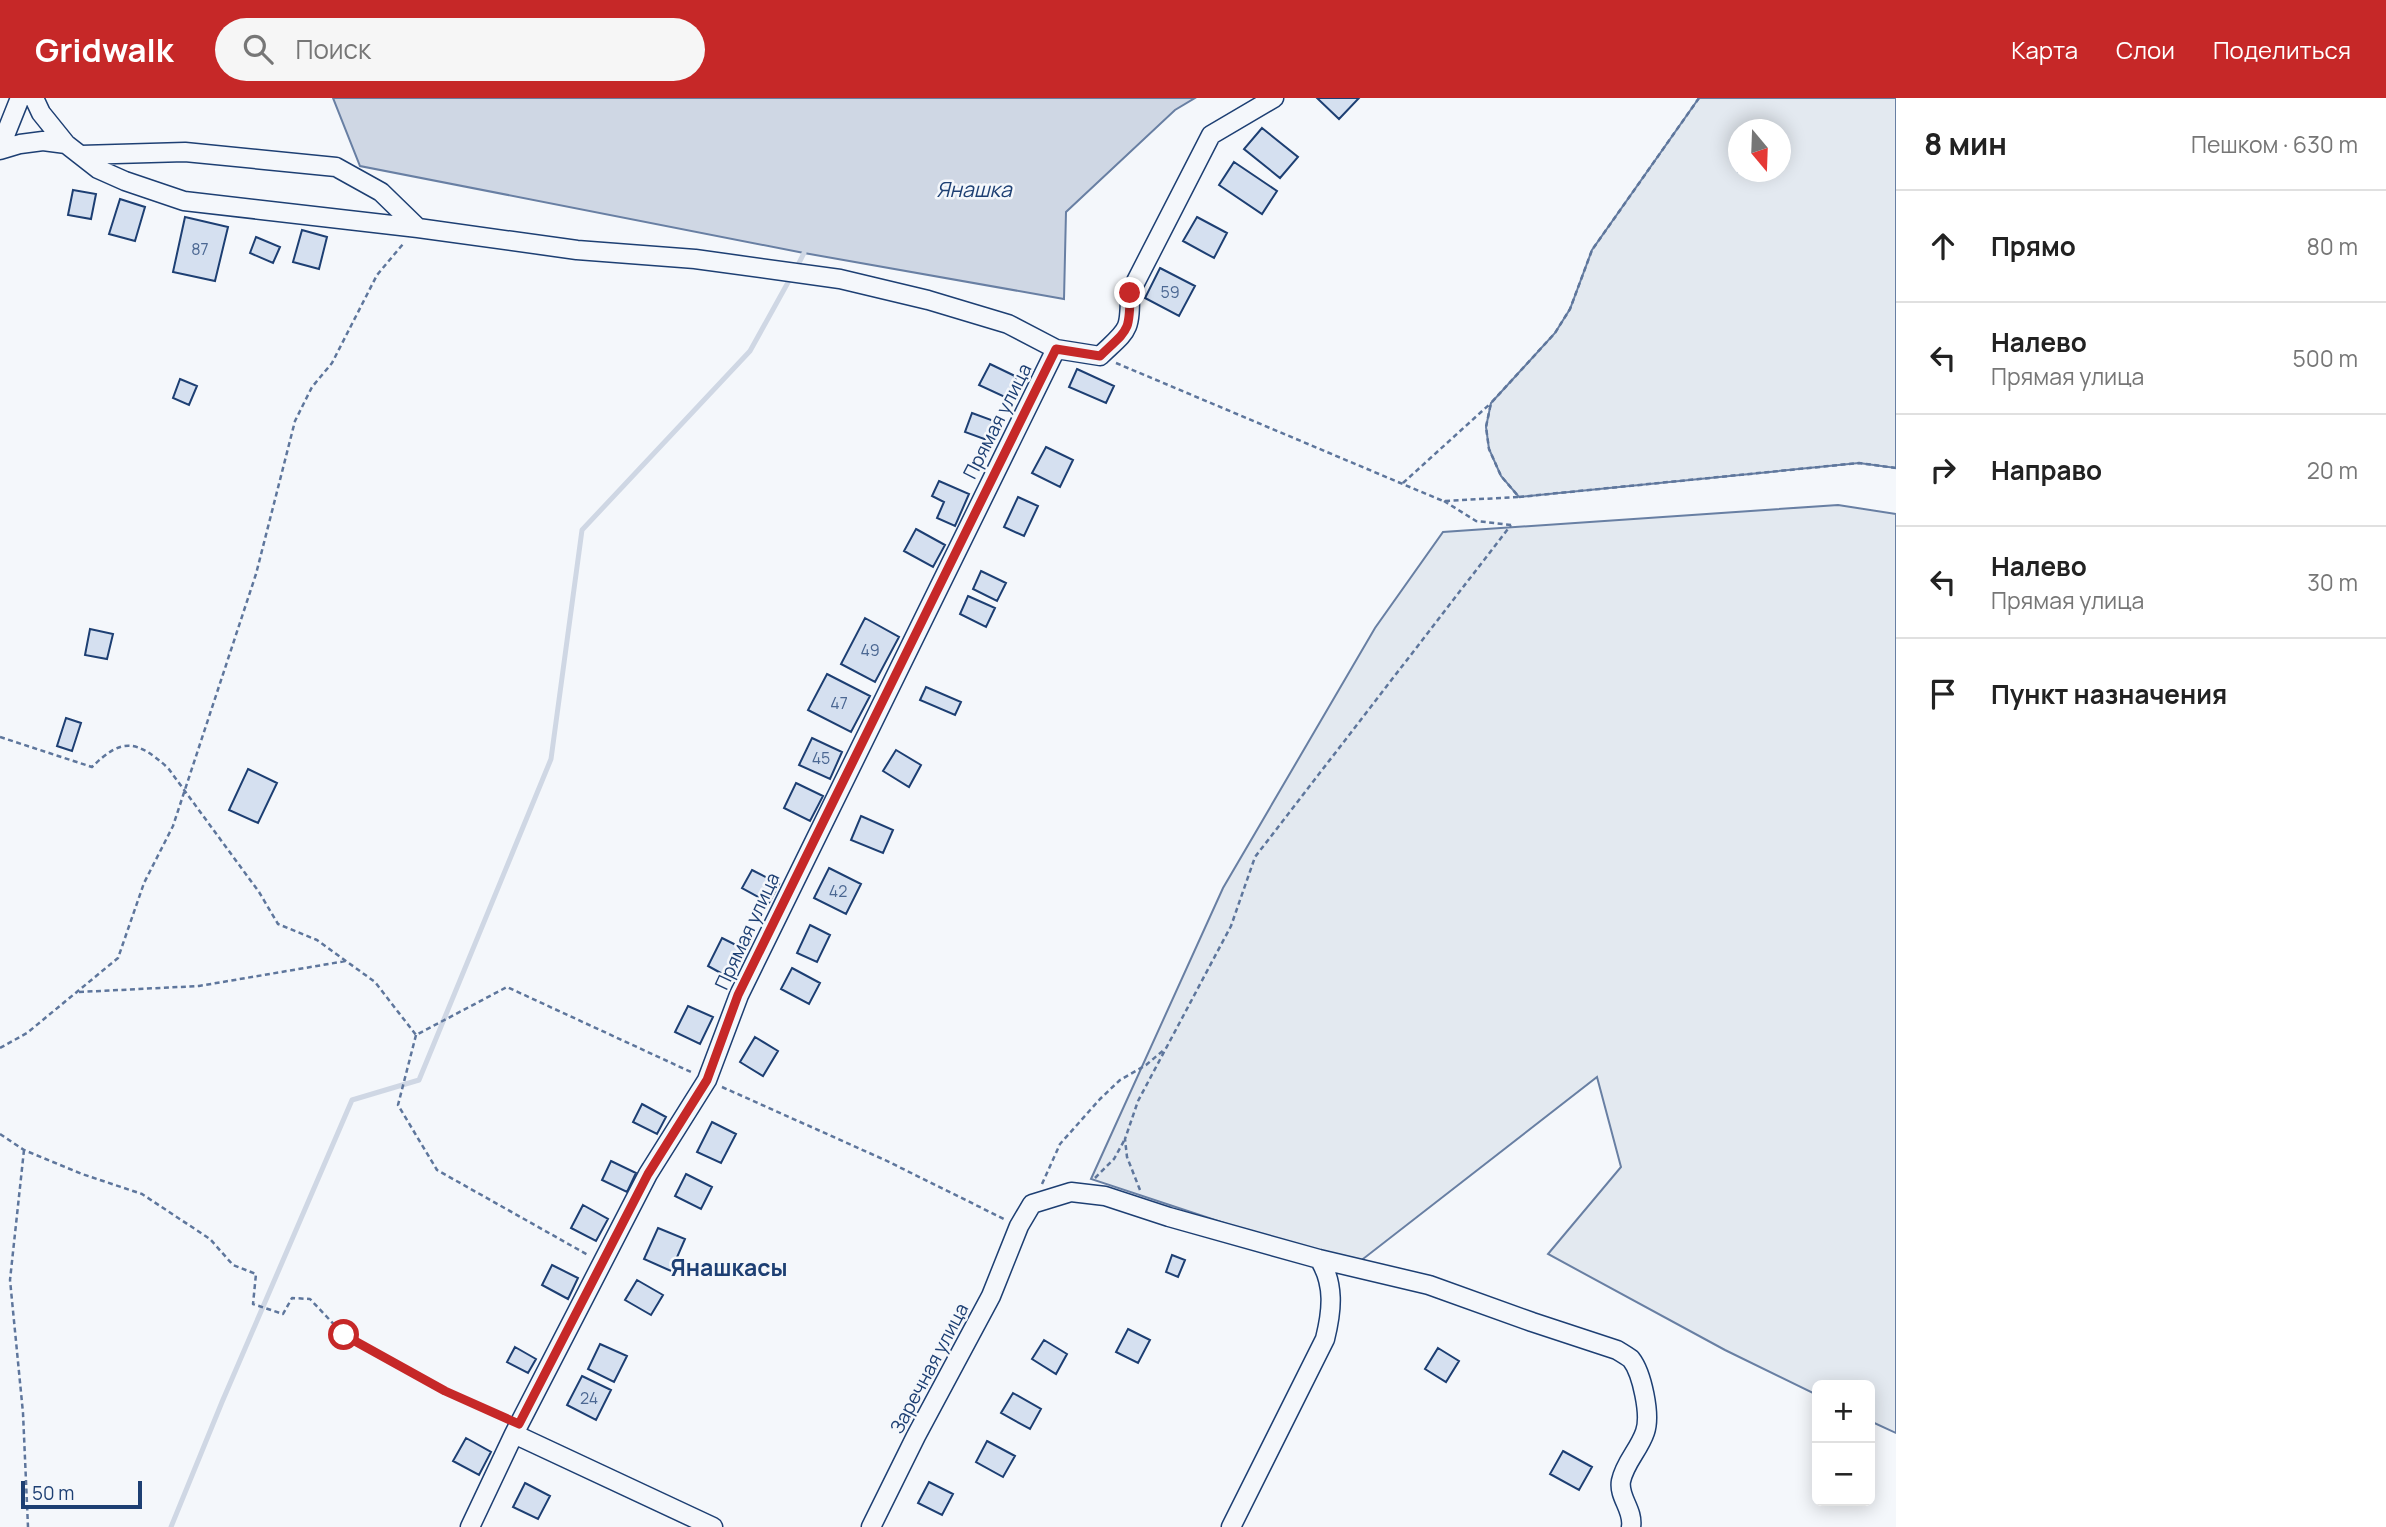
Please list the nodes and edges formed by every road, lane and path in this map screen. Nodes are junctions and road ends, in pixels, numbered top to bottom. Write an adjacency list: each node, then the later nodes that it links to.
1 (20, 98): 6 (street)
2 (34, 98): 5 (street)
3 (1274, 98): 10 (street)
4 (1699, 98): 11 (path)
5 (66, 144): 6 (street); 7 (street)
6 (0, 149)
7 (81, 155): 8 (street); 8 (street)
8 (418, 228): 9 (street); 17 (path)
9 (1056, 349): 10 (street); 23 (street, Прямая улица)
10 (1100, 356): 13 (path)
11 (1492, 403): 13 (path); 14 (path)
12 (1896, 468): 14 (path)
13 (1402, 484): 15 (path)
14 (1519, 497): 15 (path)
15 (1443, 501): 21 (path)
16 (0, 737): 17 (path)
17 (184, 790): 18 (path); 19 (path)
18 (346, 961): 19 (path); 20 (path)
19 (77, 992): 22 (path)
20 (416, 1035): 23 (path); 32 (path)
21 (1167, 1047): 25 (path); 29 (path)
22 (0, 1048)
23 (707, 1080): 30 (path); 32 (street, Прямая улица)
24 (0, 1134): 26 (path)
25 (1125, 1139): 27 (path); 28 (path)
26 (24, 1150): 33 (path); 34 (path)
27 (1071, 1192): 29 (street); 31 (street)
28 (1141, 1192)
29 (1032, 1204): 30 (street, Заречная улица)
30 (1019, 1226): 37 (street, Заречная улица)
31 (1319, 1259): 38 (street); 39 (street)
32 (602, 1262): 33 (street, Прямая улица)
33 (516, 1429): 35 (street, Прямая улица); 36 (street)
34 (28, 1527)
35 (470, 1527)
36 (713, 1527)
37 (871, 1527)
38 (1231, 1527)
39 (1630, 1527)

